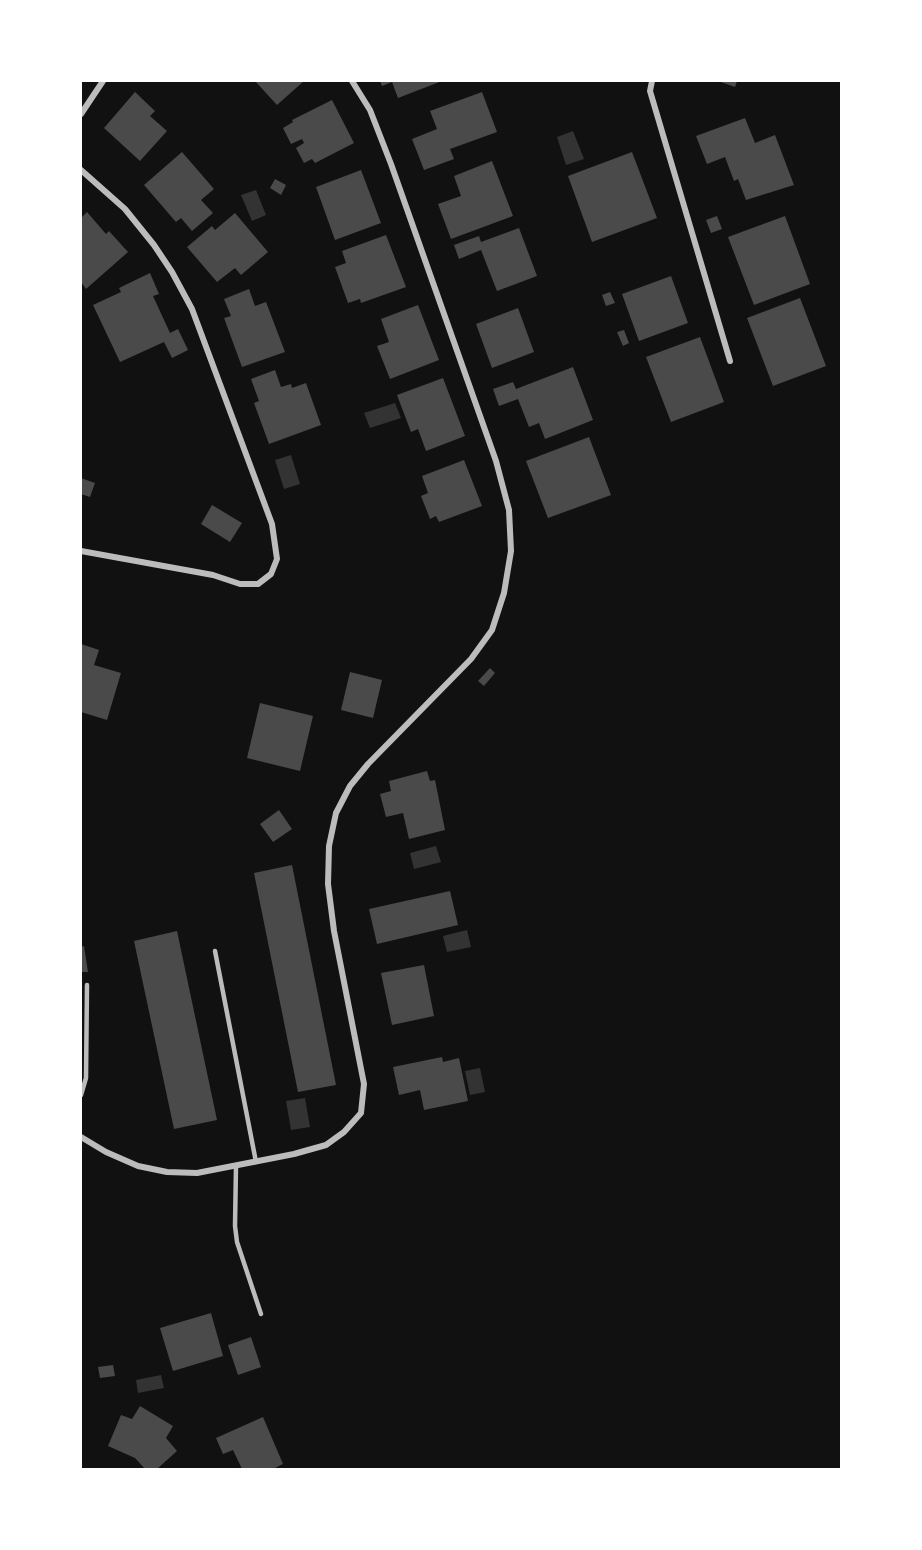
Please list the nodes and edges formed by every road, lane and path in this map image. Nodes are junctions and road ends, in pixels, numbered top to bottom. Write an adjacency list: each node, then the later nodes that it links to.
1 (103, 81): 4 (street)
2 (352, 81): 12 (street)
3 (652, 81): 6 (street)
4 (81, 114)
5 (81, 170): 7 (street)
6 (730, 361)
7 (81, 551)
8 (214, 951): 12 (lane)
9 (87, 985): 10 (lane)
10 (81, 1095)
11 (81, 1137): 13 (street)
12 (256, 1162): 13 (street)
13 (236, 1166): 14 (lane)
14 (261, 1314)

